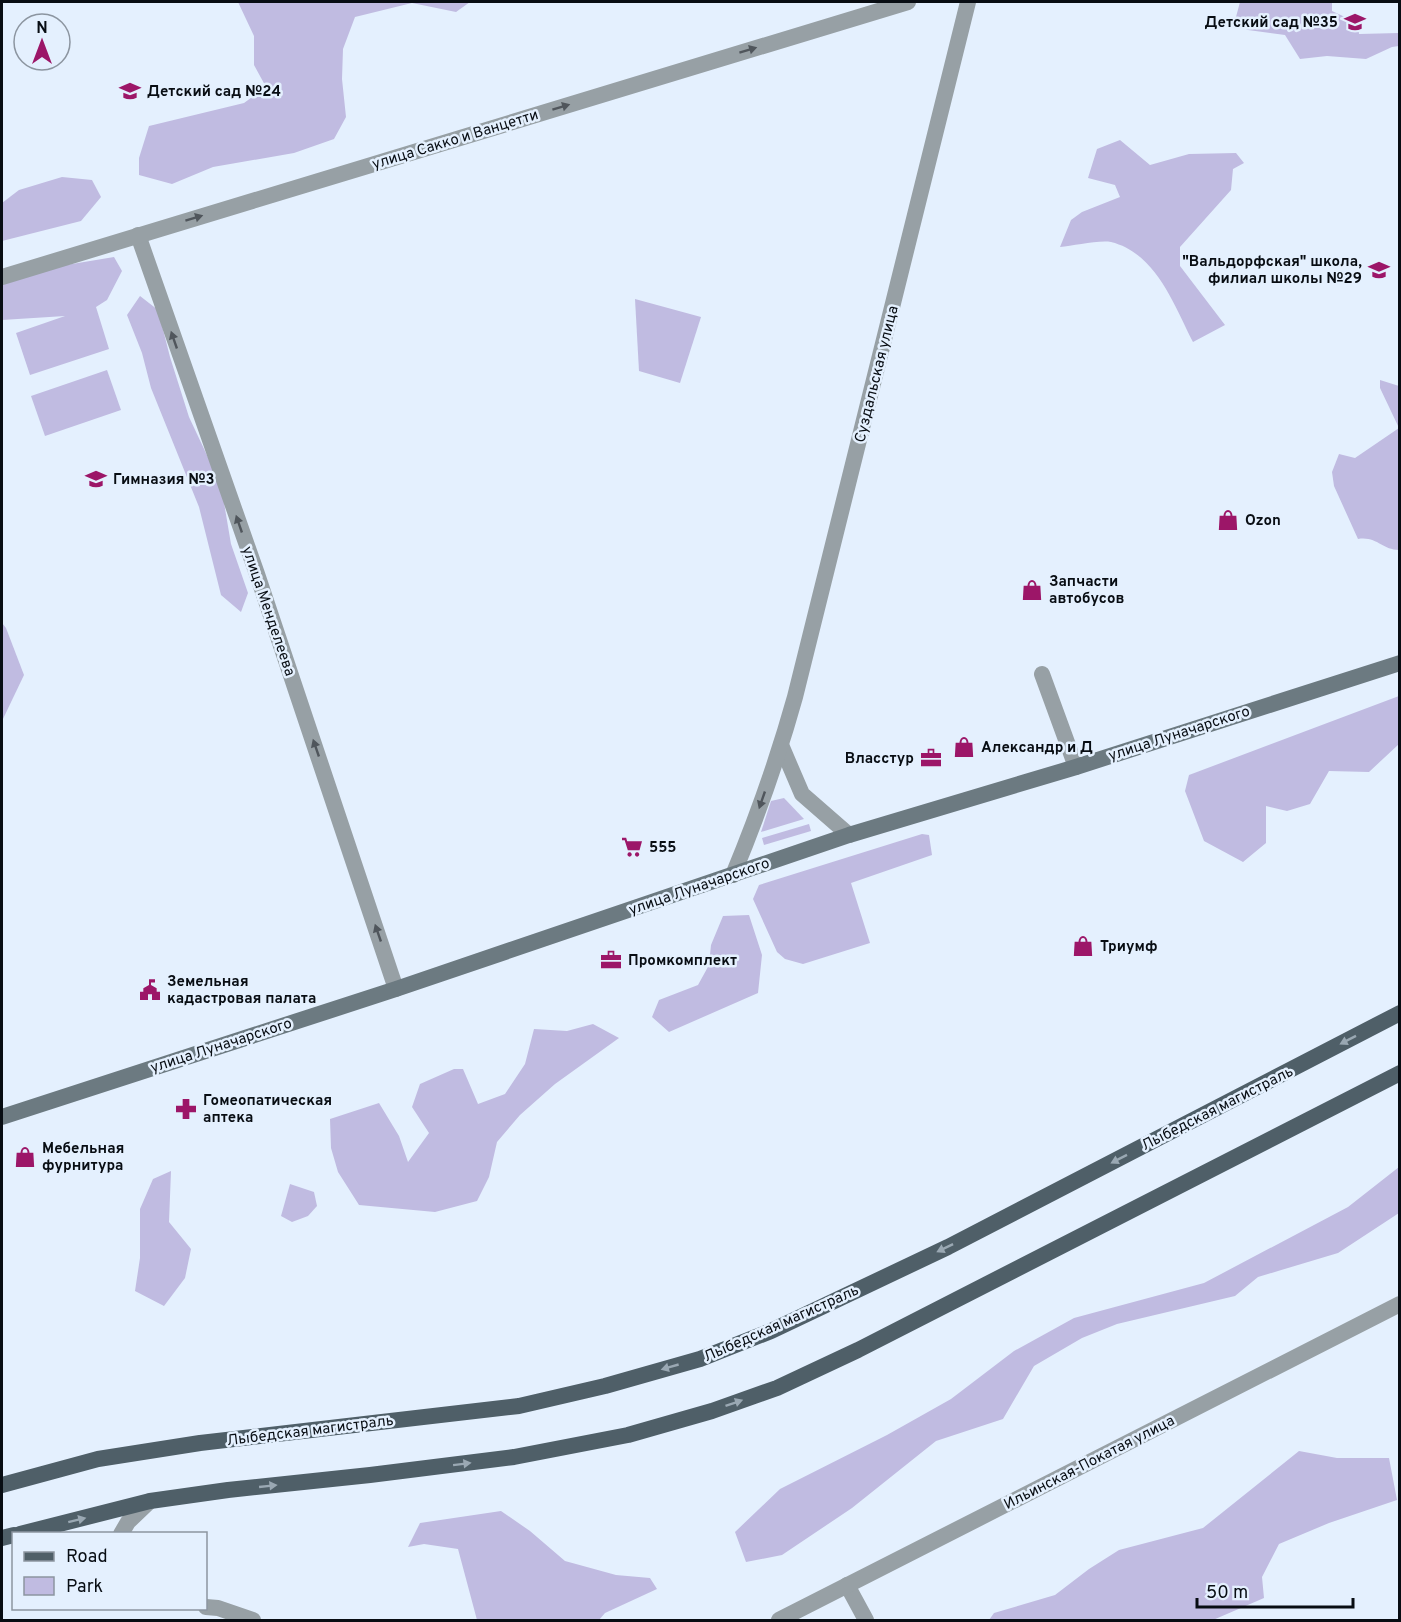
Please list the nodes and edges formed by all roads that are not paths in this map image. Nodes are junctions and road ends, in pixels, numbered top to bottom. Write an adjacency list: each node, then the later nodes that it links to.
1 (908, 2): 3 (street, улица Сакко и Ванцетти, one-way to 1)
2 (968, 2): 7 (street, Суздальская улица)
3 (138, 235): 4 (street, улица Сакко и Ванцетти); 11 (street, улица Менделеева, one-way to 3)
4 (2, 277)
5 (1400, 663): 8 (main road, улица Луначарского)
6 (1042, 674): 8 (street)
7 (781, 745): 9 (street); 10 (street, Суздальская улица, one-way to 10)
8 (1076, 767): 9 (main road, улица Луначарского)
9 (849, 835): 10 (main road, улица Луначарского)
10 (733, 875): 11 (main road, улица Луначарского)
11 (396, 989): 14 (main road, улица Луначарского)
12 (1400, 1013): 16 (main road, Лыбедская магистраль, one-way to 16)
13 (1400, 1073): 17 (main road, one-way to 13)
14 (2, 1117)
15 (1400, 1304): 20 (street, Ильинская-Покатая улица)
16 (2, 1485)
17 (150, 1502): 18 (main road, one-way to 17); 19 (street)
18 (31, 1532)
19 (122, 1532)
20 (847, 1585): 23 (street, Ильинская-Покатая улица); 24 (street)
21 (207, 1607): 22 (street)
22 (253, 1620)
23 (779, 1620)
24 (866, 1620)

